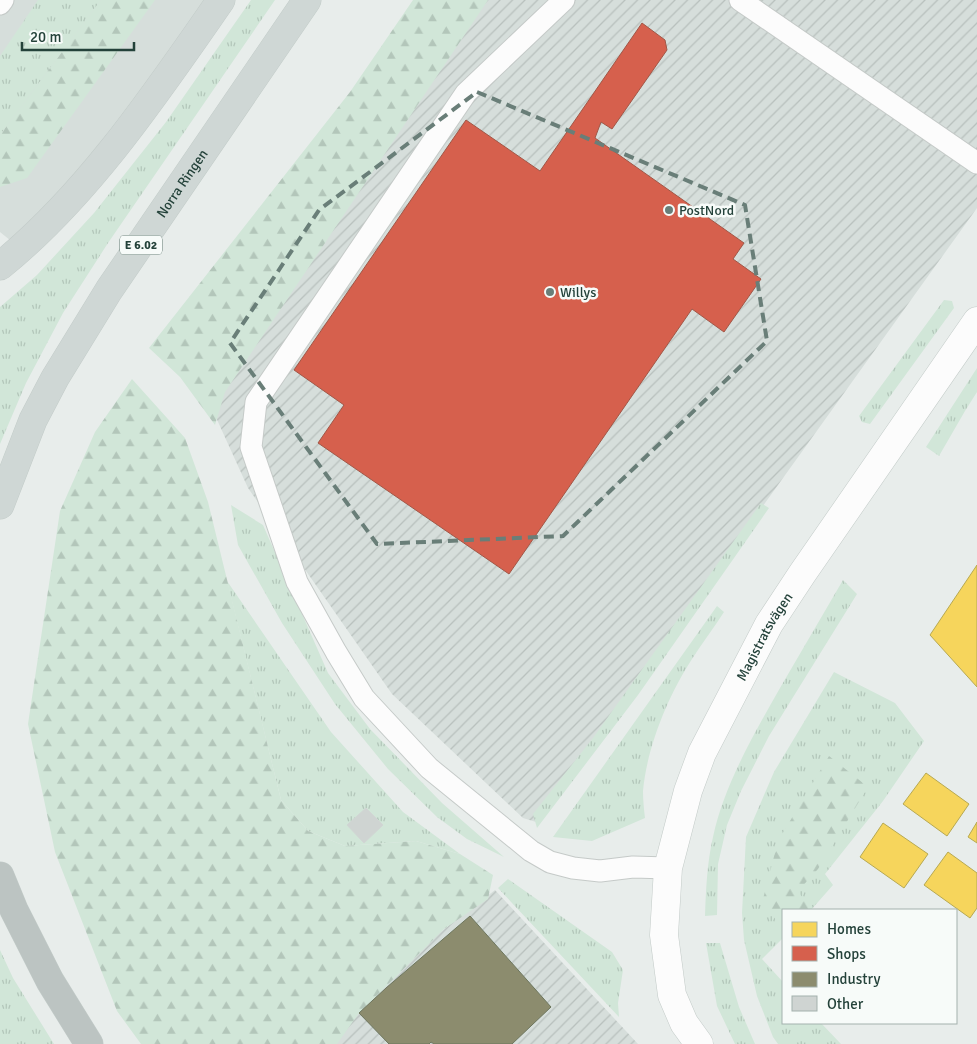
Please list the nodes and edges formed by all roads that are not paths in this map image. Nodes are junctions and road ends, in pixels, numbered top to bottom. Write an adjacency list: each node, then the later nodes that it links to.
1 (3, 0): 6 (lane)
2 (221, 0): 8 (main road)
3 (307, 0): 10 (main road, Norra Ringen / E 6.02)
4 (564, 0): 11 (lane)
5 (740, 0): 7 (lane)
6 (0, 4)
7 (977, 163)
8 (0, 266)
9 (977, 321): 11 (street, Magistratsvägen)
10 (0, 505)
11 (668, 868): 14 (street, Magistratsvägen)
12 (0, 876): 13 (highway)
13 (89, 1044)
14 (699, 1044)

